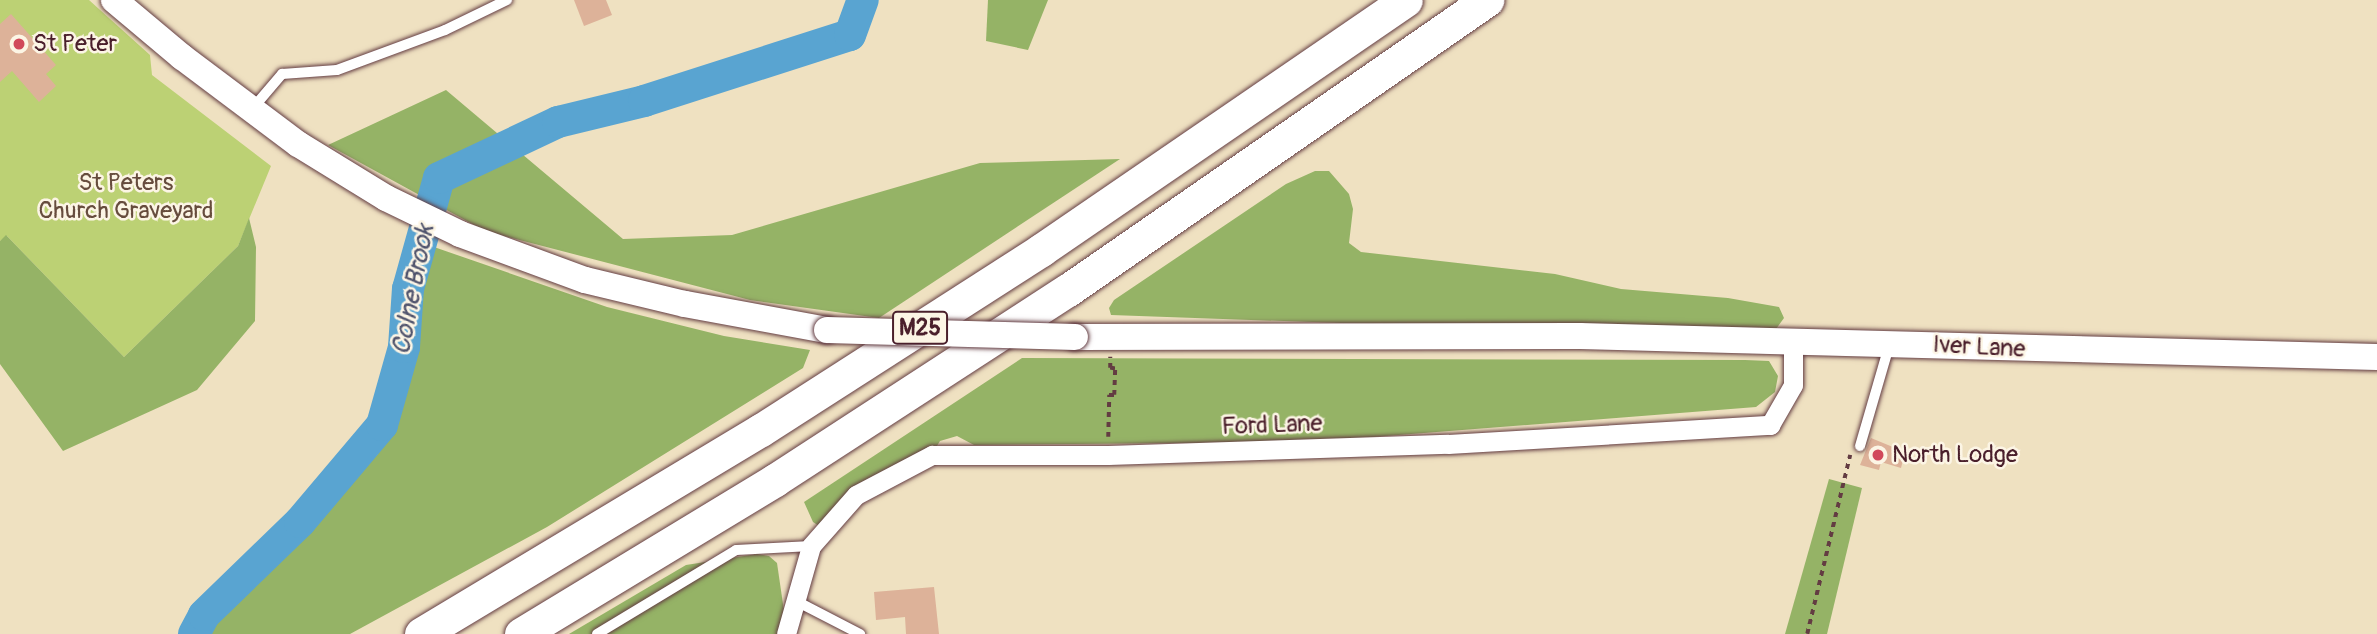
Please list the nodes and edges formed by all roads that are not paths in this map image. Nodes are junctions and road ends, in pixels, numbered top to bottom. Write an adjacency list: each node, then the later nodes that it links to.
1 (114, 0): 5 (main road, Iver Lane)
2 (507, 0): 5 (lane)
3 (1406, 0): 12 (highway, M25)
4 (1487, 0): 13 (highway, M25)
5 (250, 111): 7 (main road, Iver Lane, bridge)
6 (1890, 342): 7 (main road, Iver Lane); 8 (main road, Iver Lane); 9 (lane)
7 (1793, 343): 10 (street, Ford Lane)
8 (2377, 357)
9 (1860, 446)
10 (811, 545): 11 (street, Ford Lane); 14 (lane)
11 (797, 602): 15 (street, Ford Lane); 16 (lane)
12 (421, 634)
13 (521, 634)
14 (597, 634)
15 (786, 634)
16 (860, 634)

